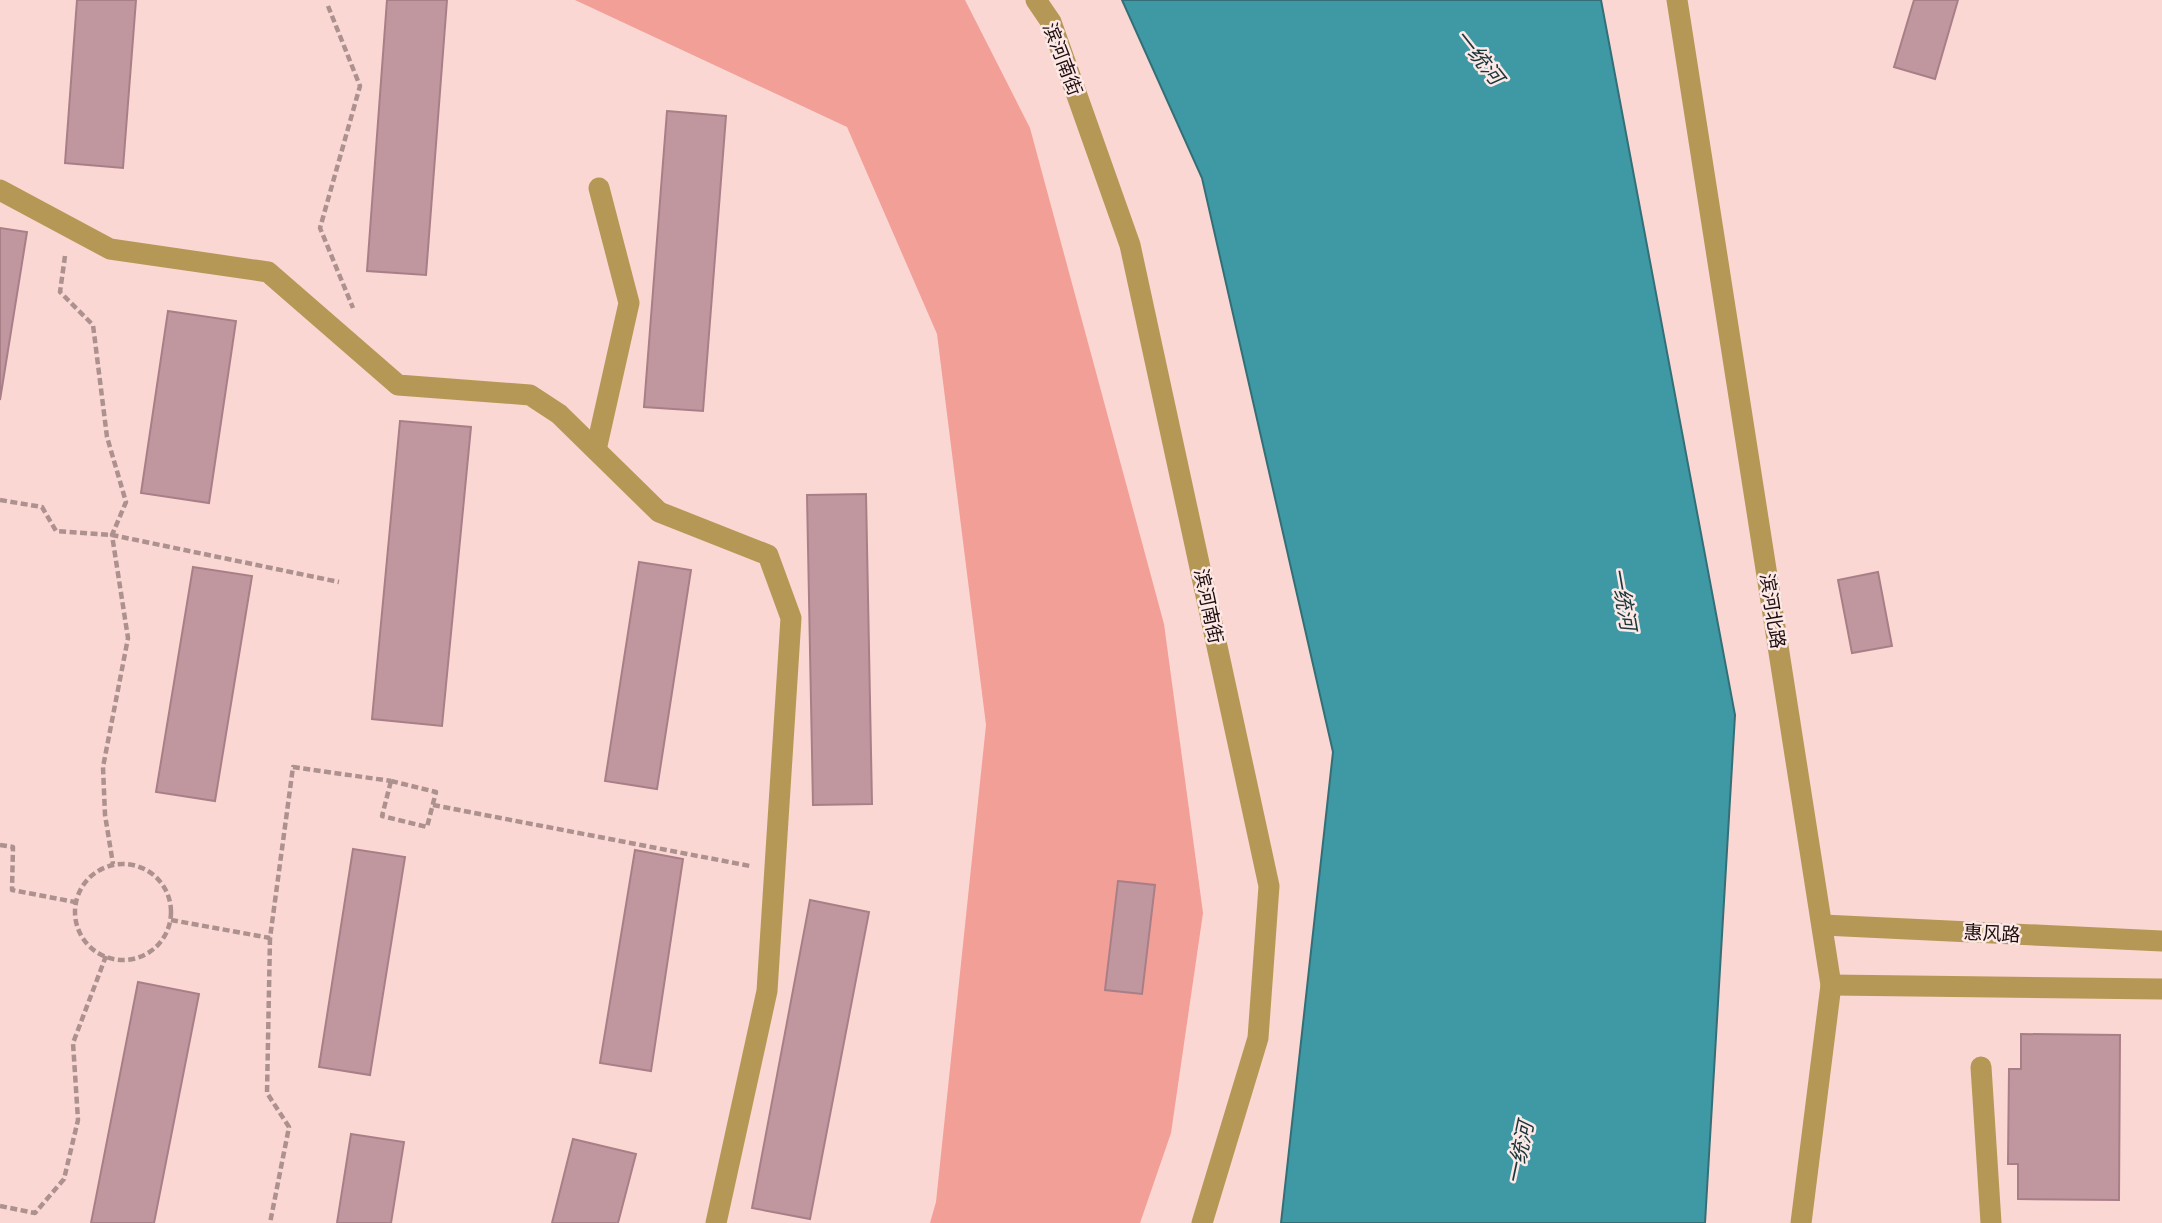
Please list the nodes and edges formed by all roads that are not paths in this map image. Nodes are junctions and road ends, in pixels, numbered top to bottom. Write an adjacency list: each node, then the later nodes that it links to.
1 (1036, 0): 12 (street, 滨河南街)
2 (1676, 0): 6 (street, 滨河北路)
3 (599, 188): 5 (street)
4 (0, 190): 5 (street)
5 (596, 450): 11 (street)
6 (1823, 925): 7 (street, 惠风路); 8 (street, 滨河北路)
7 (2162, 941)
8 (1831, 985): 9 (street); 13 (street, 滨河北路)
9 (2162, 989)
10 (1982, 1067): 14 (street)
11 (716, 1223)
12 (1202, 1223)
13 (1801, 1223)
14 (1991, 1223)

